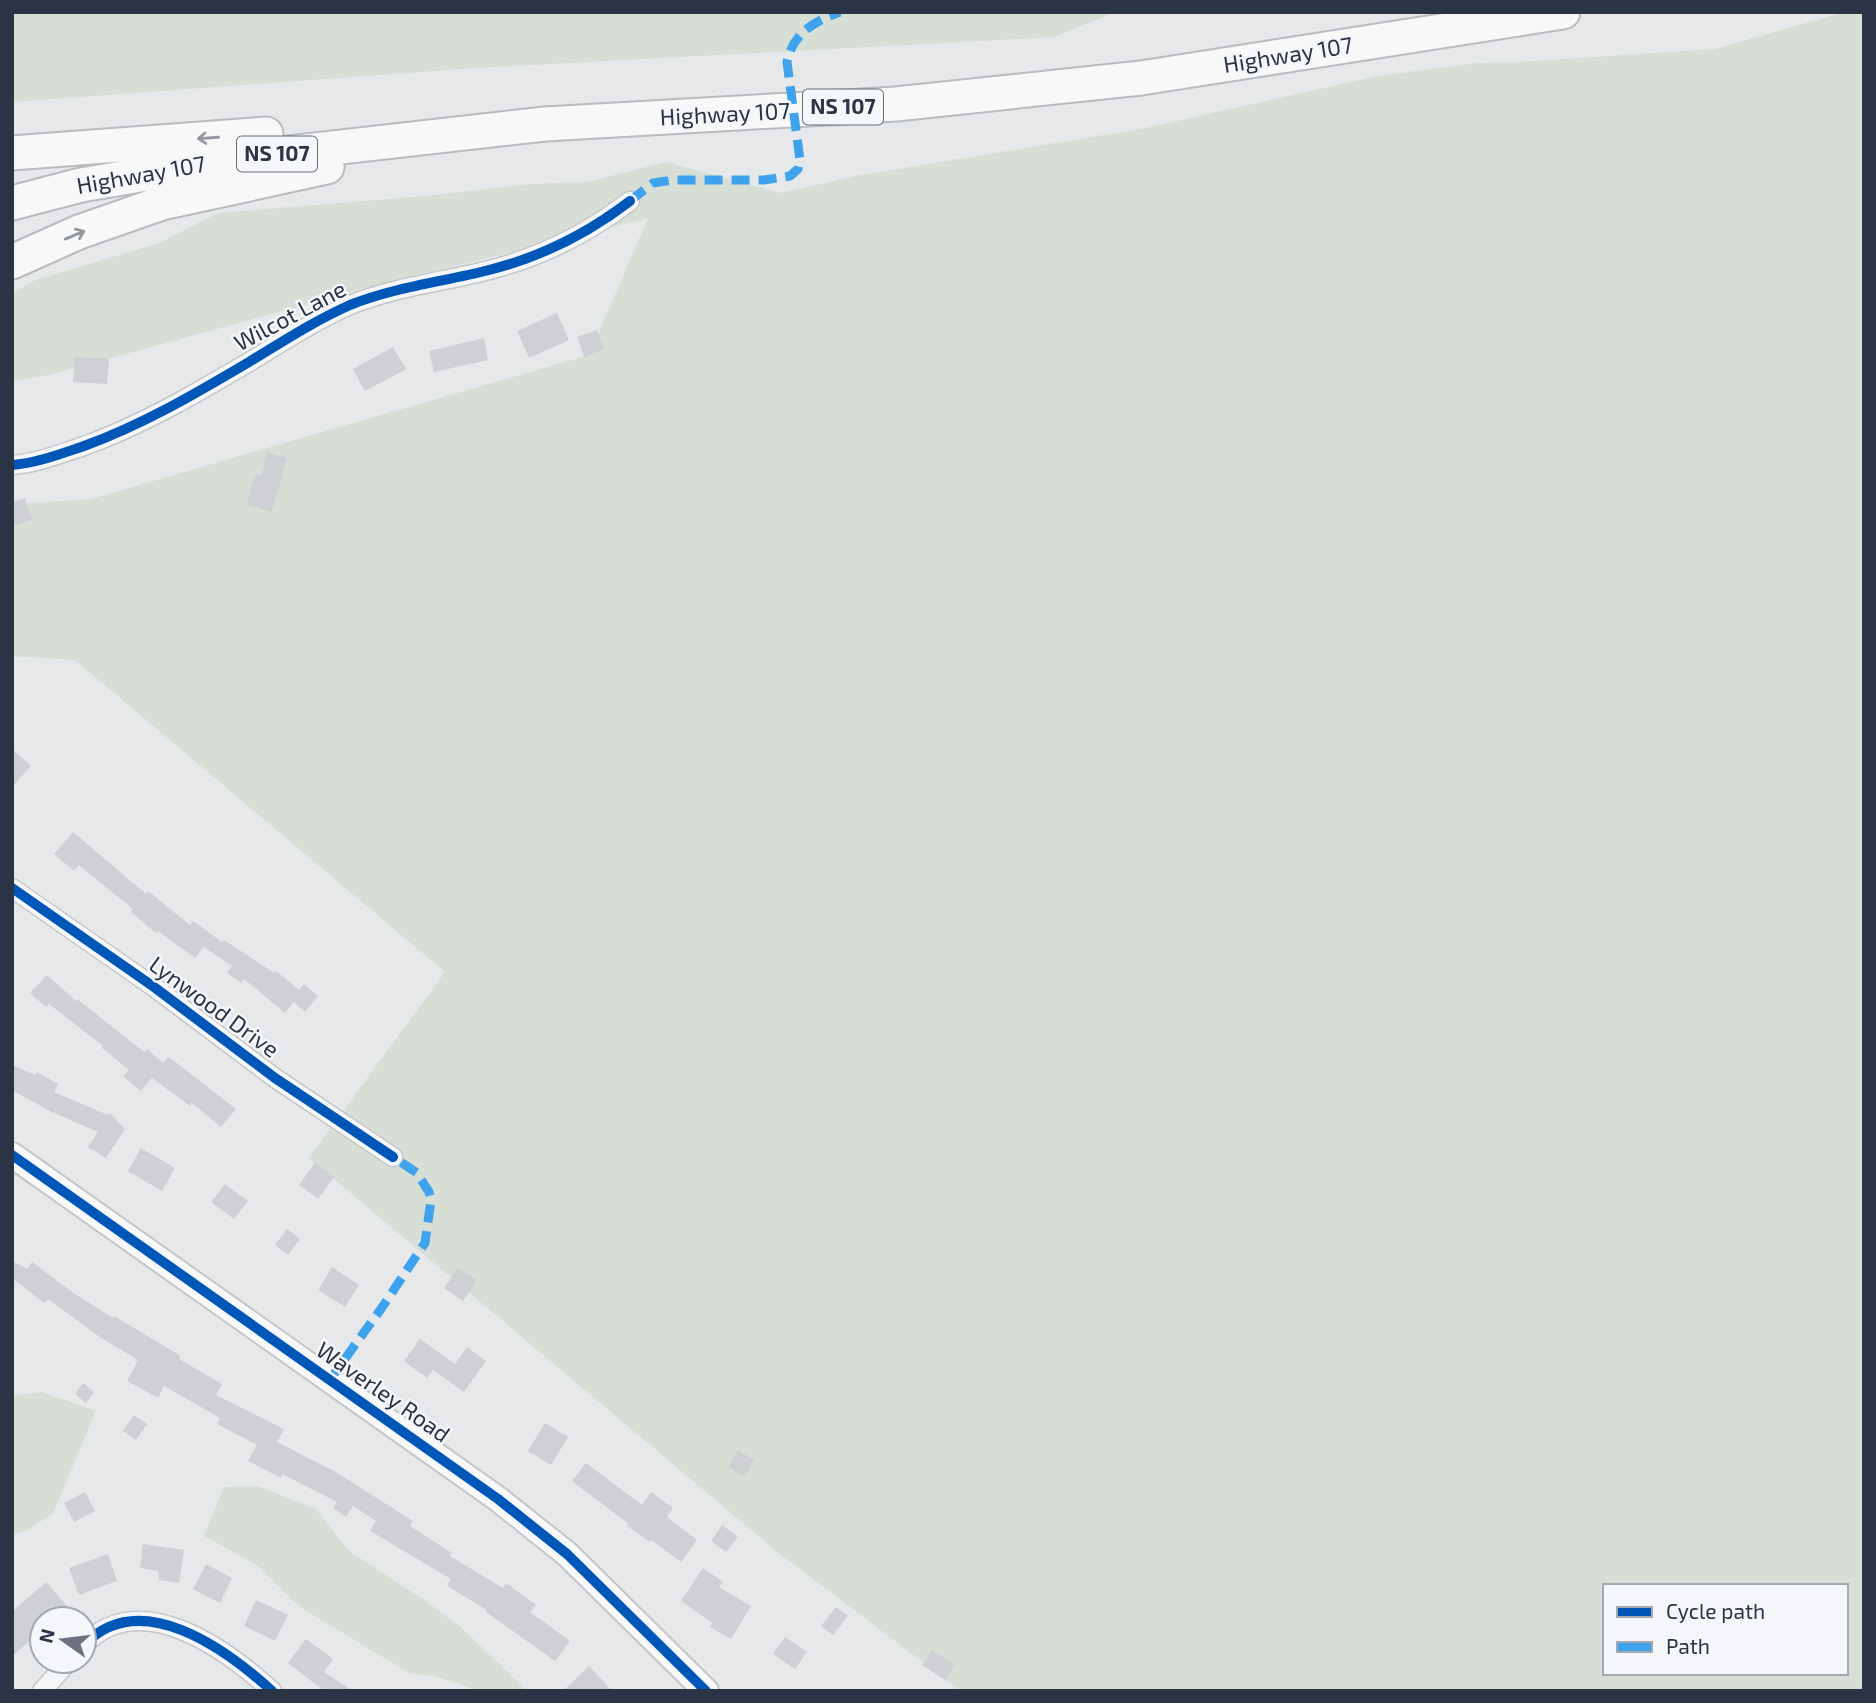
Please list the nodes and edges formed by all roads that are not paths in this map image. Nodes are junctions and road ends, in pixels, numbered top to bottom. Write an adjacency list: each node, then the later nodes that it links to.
1 (1563, 12): 2 (highway, Highway 107 / NS 107)
2 (545, 124): 3 (highway, one-way to 3); 5 (highway, Highway 107 / NS 107); 6 (highway, one-way to 2)
3 (12, 153)
4 (630, 201): 7 (street, Wilcot Lane)
5 (12, 203)
6 (12, 262)
7 (12, 465)
8 (12, 888): 10 (street, Lynwood Drive)
9 (12, 1155): 13 (main road, Waverley Road)
10 (393, 1157)
11 (98, 1634): 15 (street)
12 (56, 1675): 14 (street)
13 (699, 1689)
14 (42, 1691)
15 (272, 1691)

